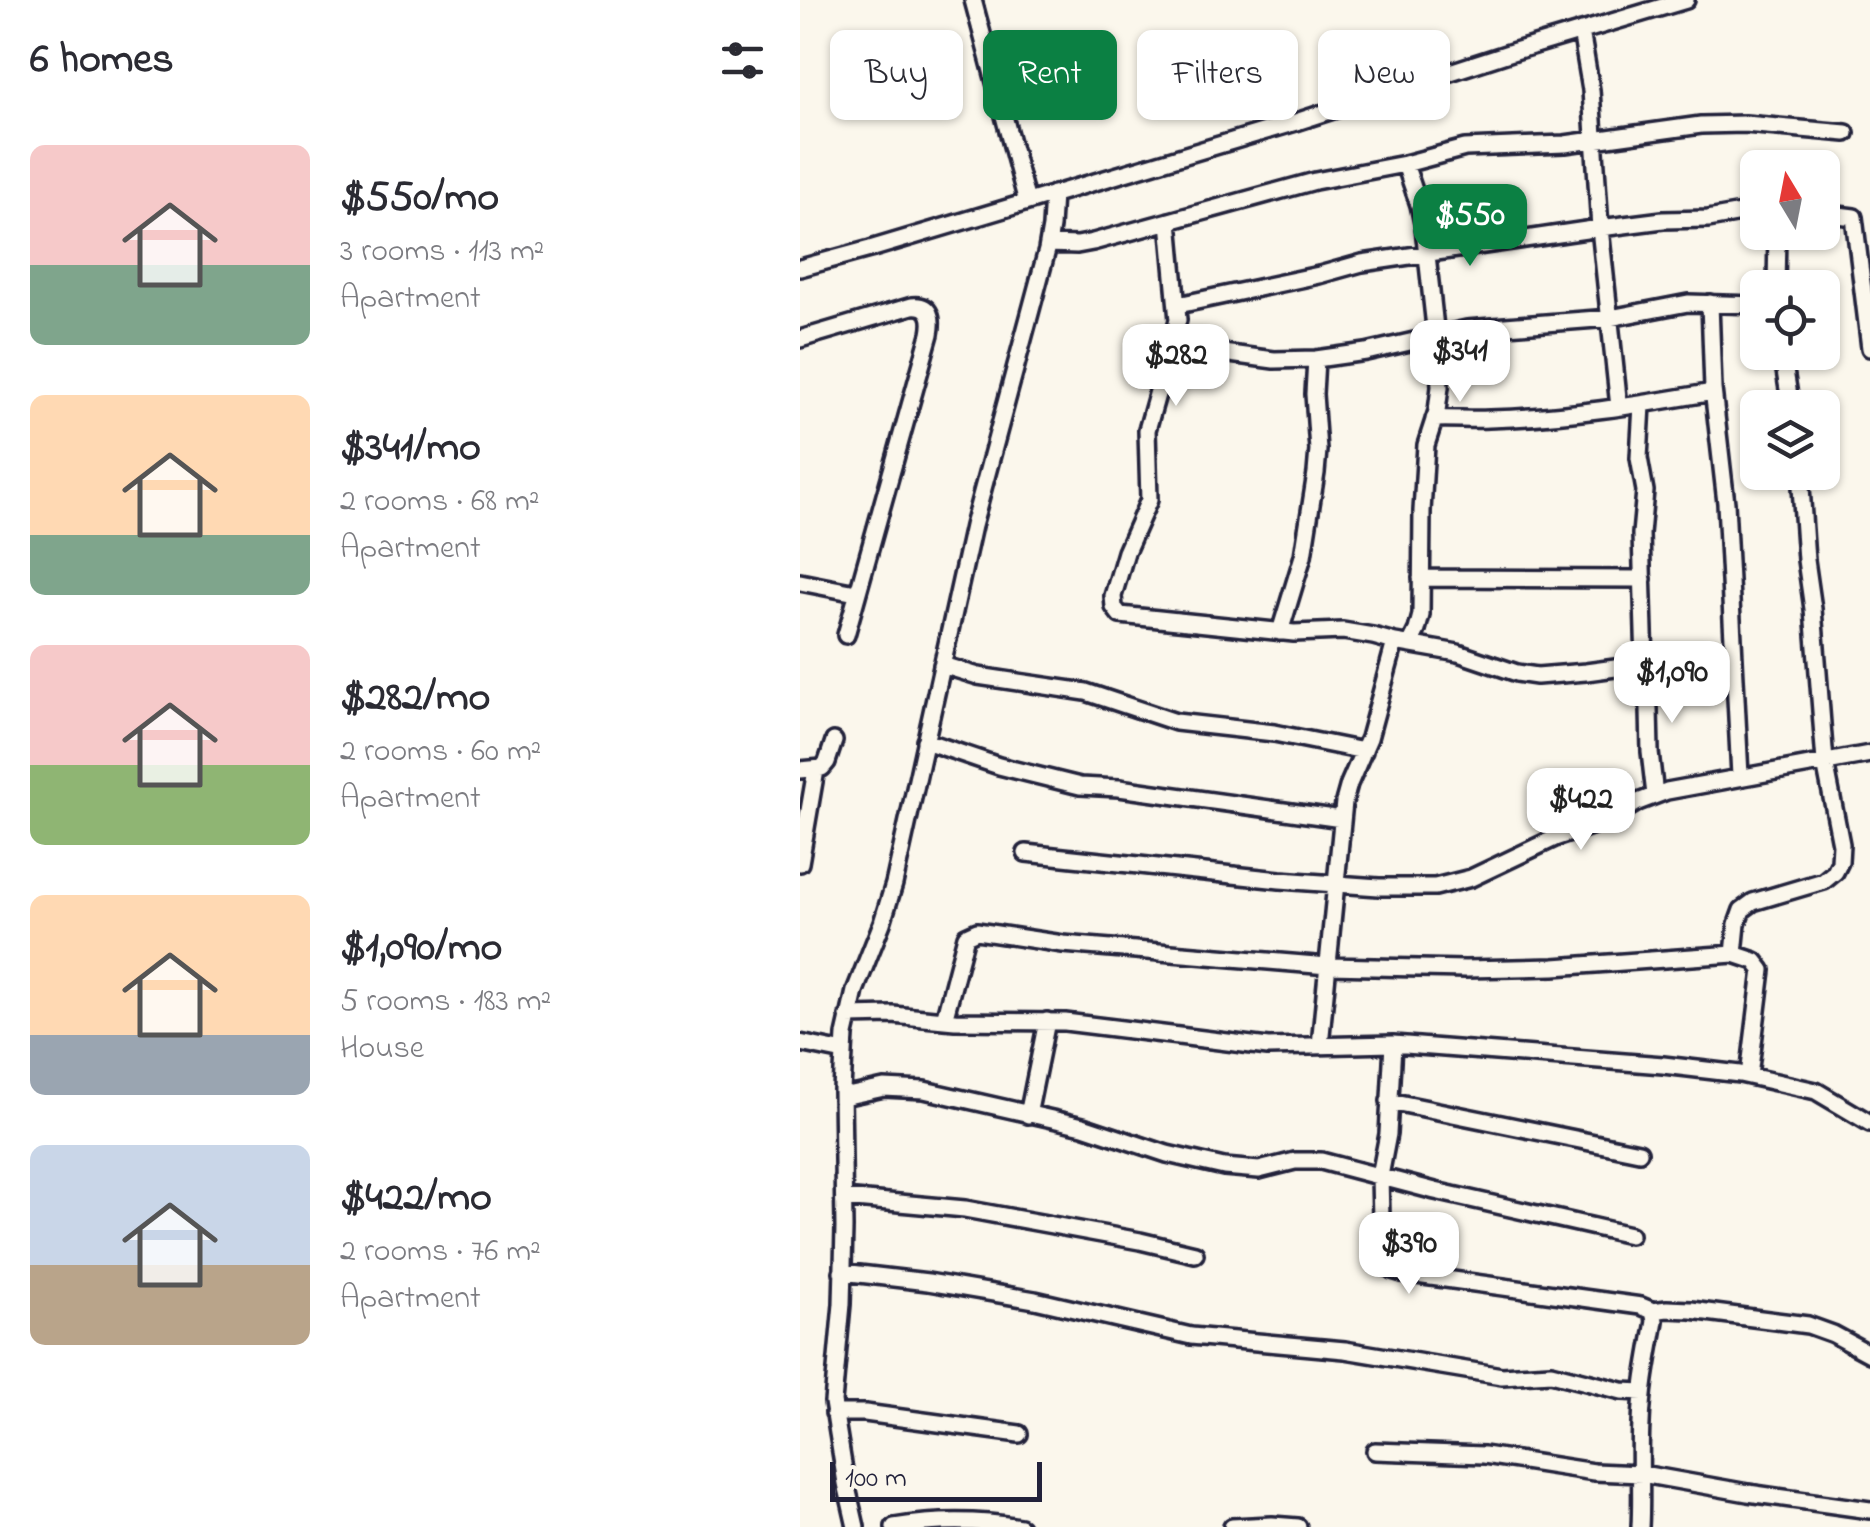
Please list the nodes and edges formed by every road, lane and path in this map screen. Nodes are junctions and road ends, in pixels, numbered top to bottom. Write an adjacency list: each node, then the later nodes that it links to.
1 (972, 0): 8 (street)
2 (1686, 0): 3 (street)
3 (1581, 31): 5 (street); 7 (street)
4 (1846, 133): 5 (street)
5 (1596, 139): 6 (street); 12 (street)
6 (1405, 164): 11 (street); 14 (street)
7 (1053, 194): 8 (street); 13 (street)
8 (1028, 202): 15 (street)
9 (1740, 213): 12 (street)
10 (1840, 214): 23 (street)
11 (1169, 221): 13 (street); 18 (street)
12 (1600, 228): 14 (street); 19 (street)
13 (1048, 244): 38 (street)
14 (1427, 252): 18 (street); 20 (street)
15 (800, 268)
16 (1710, 303): 17 (street); 19 (street); 25 (street)
17 (1740, 304)
18 (1178, 306): 22 (street)
19 (1610, 318): 20 (street); 27 (street)
20 (1436, 335): 24 (street); 28 (street)
21 (800, 339): 33 (street)
22 (1171, 346): 24 (street); 34 (street)
23 (1870, 348)
24 (1316, 358): 34 (street)
25 (1713, 392): 26 (street); 45 (street)
26 (1642, 405): 27 (street); 31 (street)
27 (1619, 407): 28 (street)
28 (1434, 419): 30 (street)
29 (1801, 490): 43 (street)
30 (1422, 578): 31 (street); 36 (street)
31 (1642, 580): 37 (street)
32 (800, 582): 33 (street)
33 (856, 593): 35 (street)
34 (1280, 632): 36 (street)
35 (846, 635)
36 (1403, 643): 37 (street); 41 (street)
37 (1644, 664): 46 (street)
38 (942, 665): 39 (street); 41 (street)
39 (925, 740): 47 (street); 53 (street)
40 (834, 741): 44 (street)
41 (1364, 751): 47 (street)
42 (1870, 754): 43 (street)
43 (1825, 762): 45 (street); 51 (street)
44 (808, 770): 49 (street)
45 (1740, 776): 46 (street)
46 (1655, 794): 50 (street)
47 (1342, 818): 50 (street)
48 (1026, 853): 50 (street)
49 (800, 863)
50 (1334, 884): 52 (street)
51 (1734, 954): 52 (street); 60 (street)
52 (1328, 966): 54 (street); 58 (street)
53 (848, 1016): 54 (street); 59 (street)
54 (944, 1020): 55 (street)
55 (1047, 1021): 58 (street); 63 (street)
56 (800, 1044): 59 (street)
57 (1393, 1044): 58 (street); 60 (street); 62 (street)
58 (1320, 1046)
59 (844, 1052): 61 (street)
60 (1749, 1076): 64 (street)
61 (842, 1094): 63 (street); 67 (street)
62 (1390, 1101): 65 (street); 66 (street)
63 (1028, 1114): 66 (street)
64 (1870, 1123)
65 (1638, 1152)
66 (1380, 1176): 68 (street); 71 (street)
67 (844, 1198): 69 (street); 70 (street)
68 (1630, 1235)
69 (1195, 1254)
70 (842, 1272): 73 (street); 74 (street)
71 (1653, 1311): 72 (street); 73 (street)
72 (1870, 1354)
73 (1643, 1392): 77 (street)
74 (834, 1413): 75 (street); 79 (street)
75 (1019, 1434)
76 (1375, 1451): 77 (street)
77 (1642, 1474): 78 (street); 84 (street)
78 (1870, 1510)
79 (856, 1527)
80 (894, 1527): 81 (street)
81 (1020, 1527)
82 (1232, 1527): 83 (street)
83 (1298, 1527)
84 (1640, 1527)

